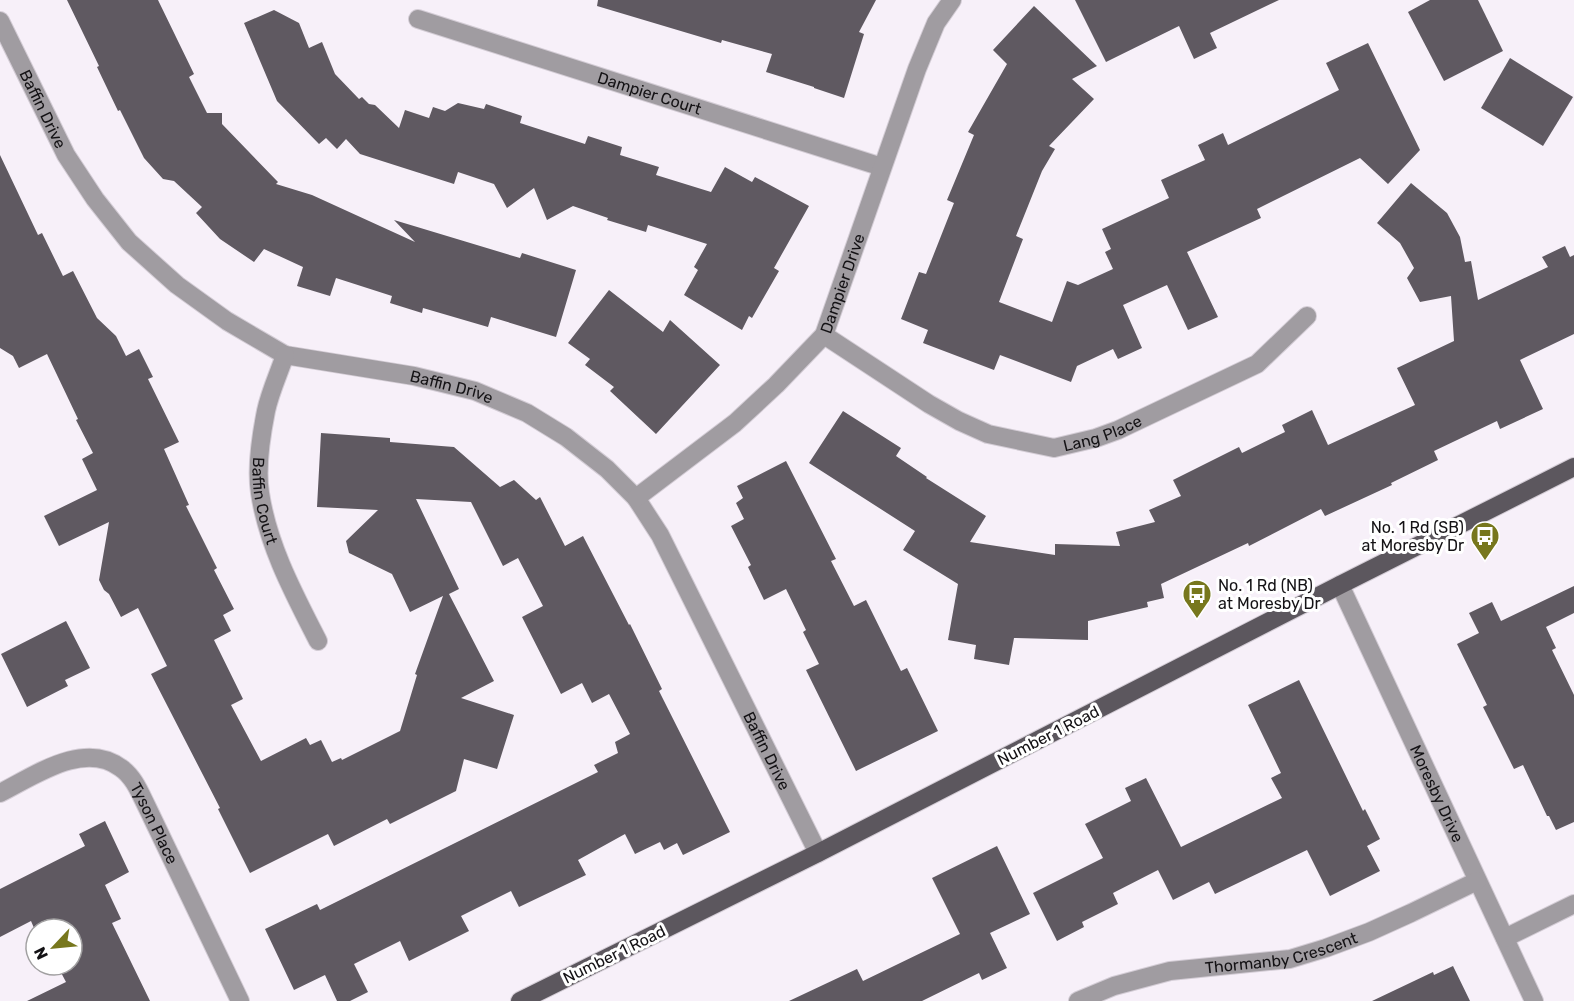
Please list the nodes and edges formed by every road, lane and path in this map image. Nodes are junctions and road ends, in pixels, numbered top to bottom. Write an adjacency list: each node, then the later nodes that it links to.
1 (952, 0): 4 (street, Dampier Drive)
2 (417, 19): 4 (street, Dampier Court)
3 (0, 21): 7 (street, Baffin Drive)
4 (882, 167): 6 (street, Dampier Drive)
5 (1307, 316): 6 (street, Lang Place)
6 (824, 334): 9 (street, Dampier Drive)
7 (285, 355): 9 (street, Baffin Drive); 11 (street, Baffin Court)
8 (1574, 467): 10 (main road, Number 1 Road)
9 (636, 498): 13 (street, Baffin Drive)
10 (1340, 585): 13 (main road, Number 1 Road); 14 (street, Moresby Drive)
11 (318, 641)
12 (0, 793): 17 (street, Tyson Place)
13 (818, 853): 18 (main road, Number 1 Road)
14 (1477, 881): 16 (street, Moresby Drive); 19 (street, Thormanby Crescent)
15 (1574, 904): 16 (street)
16 (1505, 938): 20 (street, Moresby Drive)
17 (240, 1001)
18 (520, 1001)
19 (1078, 1001)
20 (1534, 1001)

